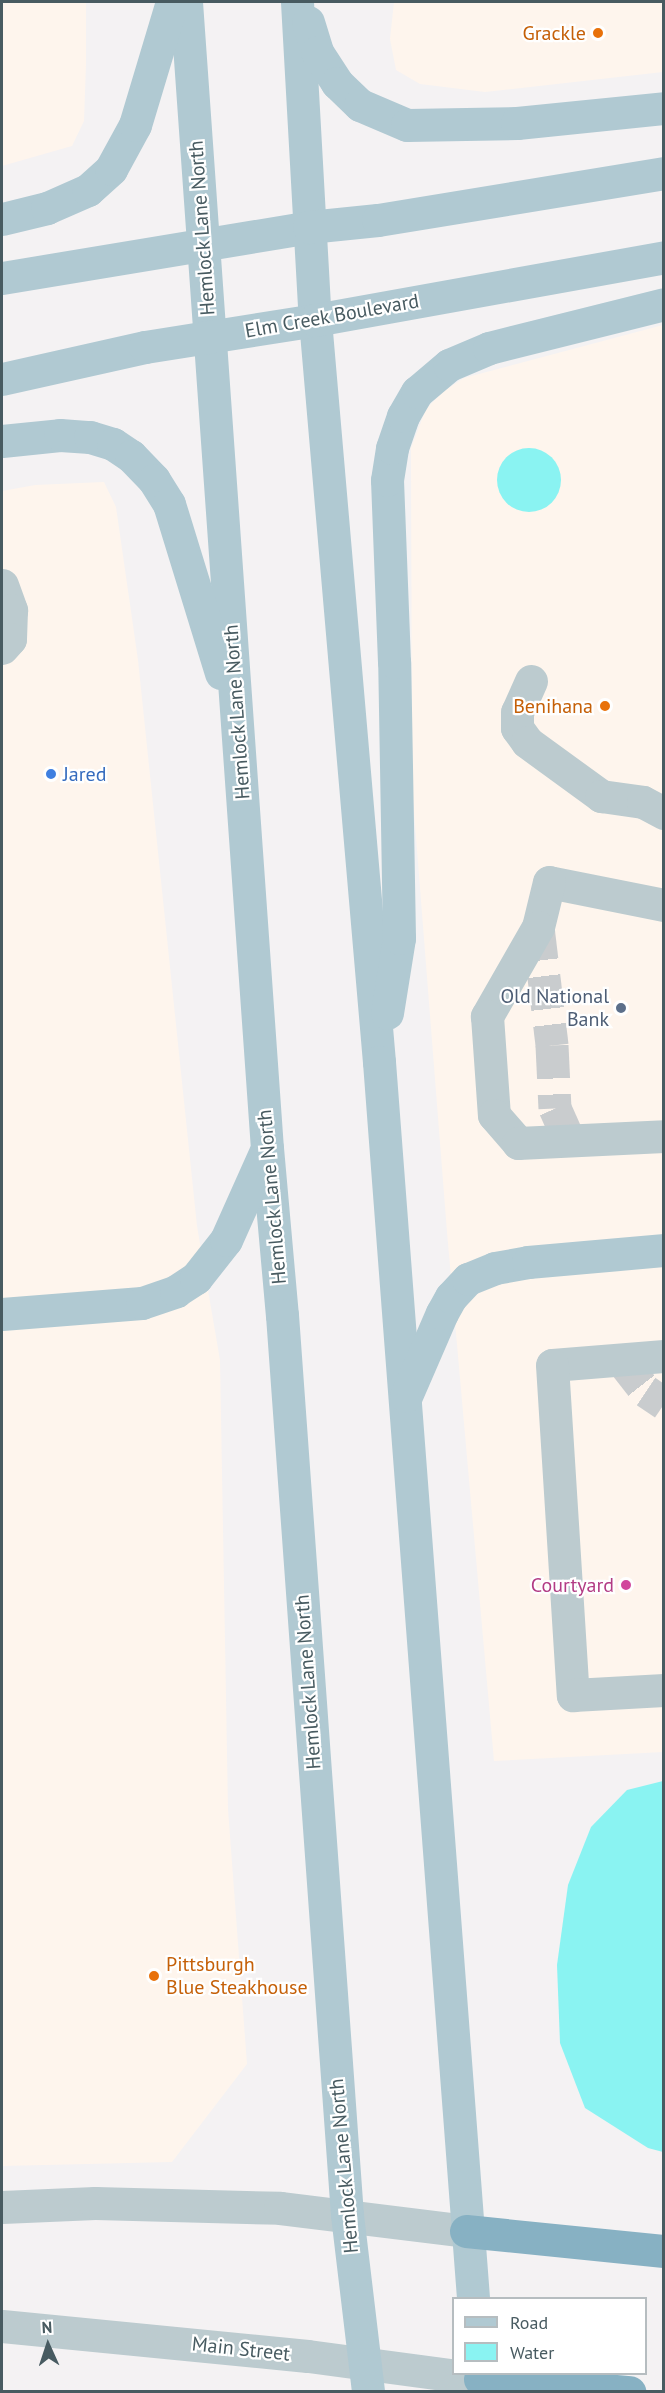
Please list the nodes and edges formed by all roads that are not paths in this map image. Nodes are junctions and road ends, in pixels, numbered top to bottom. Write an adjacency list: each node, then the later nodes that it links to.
1 (171, 2): 7 (main road)
2 (186, 2): 9 (main road, Hemlock Lane North)
3 (297, 2): 8 (main road)
4 (302, 2): 5 (main road)
5 (663, 108)
6 (663, 173): 8 (main road)
7 (2, 219)
8 (309, 227): 9 (main road); 13 (main road)
9 (202, 246): 11 (main road); 14 (main road, Hemlock Lane North)
10 (663, 257): 13 (main road, Elm Creek Boulevard)
11 (2, 278)
12 (663, 304): 23 (main road)
13 (315, 320): 14 (main road, Elm Creek Boulevard); 23 (main road)
14 (210, 336): 15 (main road, Elm Creek Boulevard); 20 (main road, Hemlock Lane North)
15 (2, 379)
16 (2, 441): 20 (main road)
17 (2, 585): 18 (street)
18 (2, 648)
19 (531, 681): 21 (street)
20 (238, 730): 25 (main road, Hemlock Lane North)
21 (663, 813)
22 (663, 905): 24 (street)
23 (379, 1062): 29 (main road)
24 (663, 1136)
25 (267, 1148): 27 (main road); 32 (main road, Hemlock Lane North)
26 (663, 1251): 29 (main road)
27 (2, 1314)
28 (663, 1356): 30 (street)
29 (405, 1398): 33 (main road)
30 (663, 1690)
31 (2, 2207): 32 (street)
32 (347, 2215): 33 (street); 37 (main road, Hemlock Lane North)
33 (466, 2231): 34 (highway); 35 (main road)
34 (663, 2251)
35 (473, 2297)
36 (2, 2326): 37 (street, Main Street)
37 (367, 2378): 38 (street, Main Street)
38 (481, 2381): 39 (highway)
39 (629, 2391)

